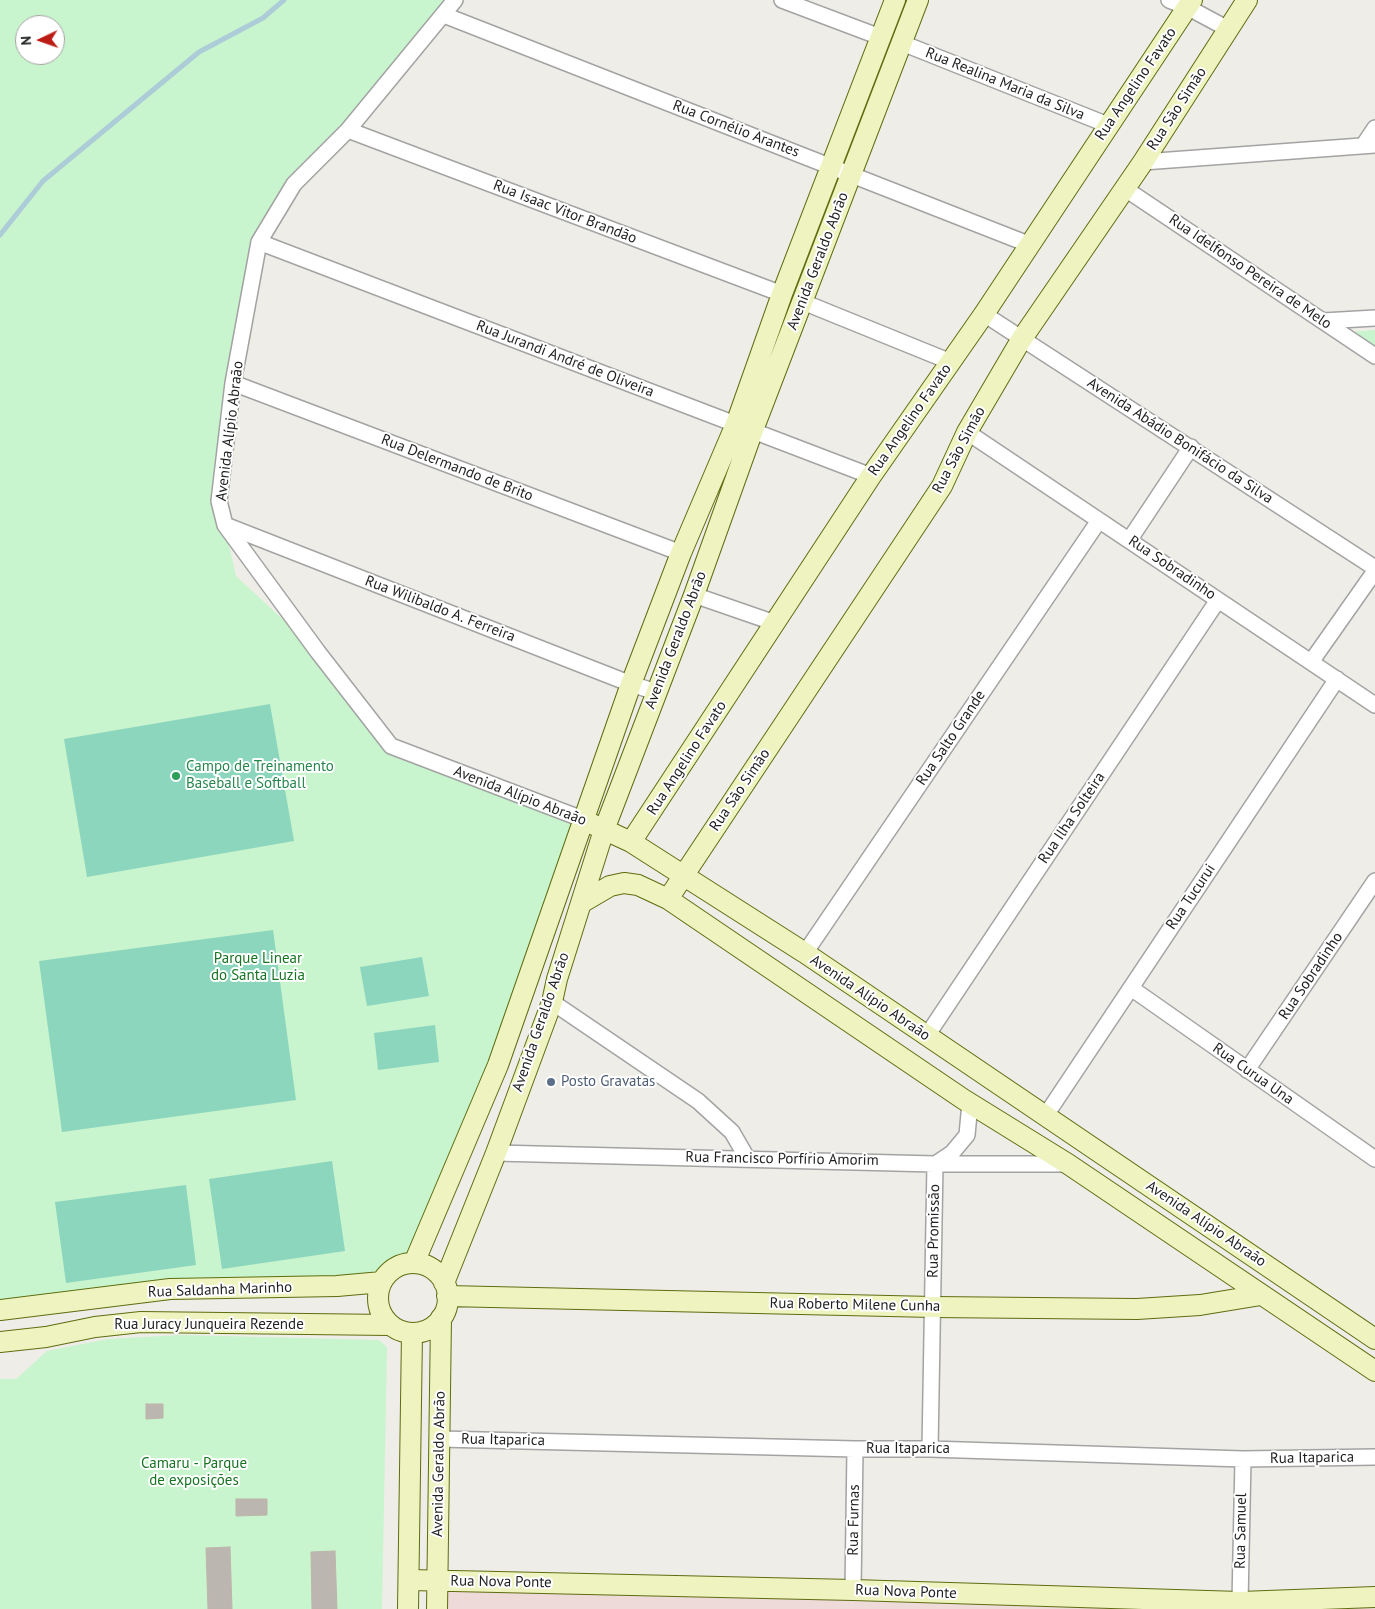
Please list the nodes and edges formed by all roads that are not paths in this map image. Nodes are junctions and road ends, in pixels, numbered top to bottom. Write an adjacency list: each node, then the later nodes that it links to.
1 (456, 0): 7 (street, Avenida Alípio Abraão)
2 (782, 0): 9 (street)
3 (894, 0): 9 (street, Avenida Geraldo Abrão)
4 (918, 0): 10 (street, Avenida Geraldo Abrão)
5 (1247, 0): 8 (street, Rua São Simão)
6 (1183, 2): 8 (street); 11 (street, Rua Angelino Favato)
7 (444, 15): 13 (street, Avenida Alípio Abraão); 16 (street, Rua Cornélio Arantes)
8 (1228, 29): 15 (street, Rua São Simão)
9 (880, 37): 16 (street, Avenida Geraldo Abrão)
10 (902, 43): 11 (street, Rua Realina Maria da Silva); 17 (street, Avenida Geraldo Abrão)
11 (1108, 125): 20 (street, Rua Angelino Favato)
12 (1375, 128): 14 (street)
13 (348, 130): 19 (street, Avenida Alípio Abraão); 21 (street, Rua Isaac Vitor Brandão)
14 (1369, 146): 15 (street)
15 (1142, 162): 18 (street, Rua São Simão)
16 (832, 167): 17 (street, Rua Cornélio Arantes); 21 (street, Avenida Geraldo Abrão)
17 (850, 174): 20 (street, Rua Cornélio Arantes); 22 (street, Avenida Geraldo Abrão)
18 (1124, 188): 25 (street, Rua Idelfonso Pereira de Melo); 26 (street, Rua São Simão)
19 (259, 242): 29 (street, Avenida Alípio Abraão); 30 (street, Rua Jurandi André de Oliveira)
20 (1028, 244): 23 (street, Rua Angelino Favato)
21 (782, 294): 30 (street, Avenida Geraldo Abrão)
22 (803, 302): 28 (street); 30 (street, Avenida Geraldo Abrão)
23 (984, 314): 26 (street, Avenida Abádio Bonifácio da Silva); 28 (street, Rua Angelino Favato)
24 (1375, 318): 25 (street)
25 (1322, 321): 27 (street, Rua Idelfonso Pereira de Melo)
26 (1021, 340): 31 (street, Rua São Simão); 32 (street, Avenida Abádio Bonifácio da Silva)
27 (1375, 356)
28 (951, 362): 33 (street, Rua Angelino Favato)
29 (233, 383): 35 (street, Avenida Alípio Abraão); 37 (street, Rua Delermando de Brito)
30 (744, 427): 33 (street, Rua Jurandi André de Oliveira); 37 (street, Avenida Geraldo Abrão); 39 (street, Avenida Geraldo Abrão)
31 (967, 432): 34 (street, Rua Sobradinho); 50 (street, Rua São Simão)
32 (1191, 447): 36 (street); 38 (street, Avenida Abádio Bonifácio da Silva)
33 (872, 476): 41 (street, Rua Angelino Favato)
34 (1098, 522): 36 (street, Rua Sobradinho); 54 (street, Rua Salto Grande)
35 (225, 525): 44 (street, Rua Wilibaldo A. Ferreira); 47 (street, Avenida Alípio Abraão)
36 (1130, 539): 40 (street, Rua Sobradinho)
37 (681, 553): 44 (street, Avenida Geraldo Abrão)
38 (1375, 569): 42 (street)
39 (694, 595): 41 (street); 45 (street, Avenida Geraldo Abrão)
40 (1218, 600): 42 (street, Rua Sobradinho); 57 (street, Rua Ilha Solteira)
41 (775, 623): 49 (street, Rua Angelino Favato)
42 (1311, 662): 43 (street, Rua Sobradinho)
43 (1337, 680): 46 (street, Rua Sobradinho); 55 (street, Rua Tucurui)
44 (631, 684): 45 (street, Rua Wilibaldo A. Ferreira); 47 (street, Avenida Geraldo Abrão)
45 (656, 692): 48 (street, Avenida Geraldo Abrão)
46 (1375, 706)
47 (585, 820): 48 (street, Avenida Alípio Abraão); 58 (street, Avenida Geraldo Abrão)
48 (604, 830): 49 (street, Avenida Alípio Abraão); 53 (street, Avenida Geraldo Abrão)
49 (631, 842): 50 (street, Avenida Alípio Abraão)
50 (684, 875): 52 (street, Rua São Simão); 54 (street, Avenida Alípio Abraão)
51 (1375, 882): 59 (street, Rua Sobradinho)
52 (668, 899): 53 (street, Avenida Alípio Abraão); 62 (street, Avenida Alípio Abraão)
53 (581, 903): 56 (street, Avenida Geraldo Abrão)
54 (804, 954): 57 (street, Avenida Alípio Abraão)
55 (1131, 988): 59 (street, Rua Curua Una); 63 (street, Rua Tucurui)
56 (552, 1002): 61 (street, Avenida Geraldo Abrão); 65 (street)
57 (926, 1037): 60 (street, Avenida Alípio Abraão)
58 (498, 1065): 61 (street); 69 (street, Avenida Geraldo Abrão)
59 (1247, 1070): 66 (street, Rua Curua Una)
60 (985, 1075): 62 (street); 63 (street, Avenida Alípio Abraão)
61 (523, 1076): 64 (street, Avenida Geraldo Abrão)
62 (970, 1103): 67 (street); 68 (street, Avenida Alípio Abraão)
63 (1046, 1115): 78 (street, Avenida Alípio Abraão)
64 (496, 1153): 65 (street, Rua Francisco Porfírio Amorim); 71 (street, Avenida Geraldo Abrão)
65 (747, 1158): 67 (street, Rua Francisco Porfírio Amorim)
66 (1375, 1159)
67 (935, 1164): 68 (street, Rua Francisco Porfírio Amorim); 73 (street, Rua Promissão)
68 (1068, 1164): 72 (street, Avenida Alípio Abraão)
69 (414, 1263): 70 (street); 71 (street)
70 (382, 1282): 74 (street, Rua Saldanha Marinho); 76 (street)
71 (445, 1290): 73 (street, Rua Roberto Milene Cunha); 75 (street, Avenida Geraldo Abrão)
72 (1262, 1295): 73 (street, Rua Roberto Milene Cunha); 80 (street, Avenida Alípio Abraão)
73 (933, 1307): 83 (street, Rua Promissão)
74 (0, 1310)
75 (441, 1318): 77 (street); 81 (street, Avenida Geraldo Abrão)
76 (390, 1324): 77 (street); 79 (street, Rua Juracy Junqueira Rezende)
77 (412, 1333): 86 (street, Avenida Geraldo Abrão)
78 (1375, 1339)
79 (0, 1342)
80 (1375, 1371)
81 (440, 1439): 82 (street, Rua Itaparica); 87 (street, Avenida Geraldo Abrão)
82 (854, 1449): 83 (street, Rua Itaparica); 88 (street, Rua Furnas)
83 (930, 1449): 85 (street, Rua Itaparica)
84 (1375, 1457): 85 (street, Rua Itaparica)
85 (1242, 1459): 90 (street, Rua Samuel)
86 (409, 1580): 87 (street, Rua Nova Ponte); 91 (street, Avenida Geraldo Abrão)
87 (437, 1580): 88 (street, Rua Nova Ponte); 92 (street, Avenida Geraldo Abrão)
88 (853, 1590): 90 (street, Rua Nova Ponte)
89 (1375, 1597): 90 (street, Rua Nova Ponte)
90 (1240, 1602)
91 (408, 1609)
92 (437, 1609)

